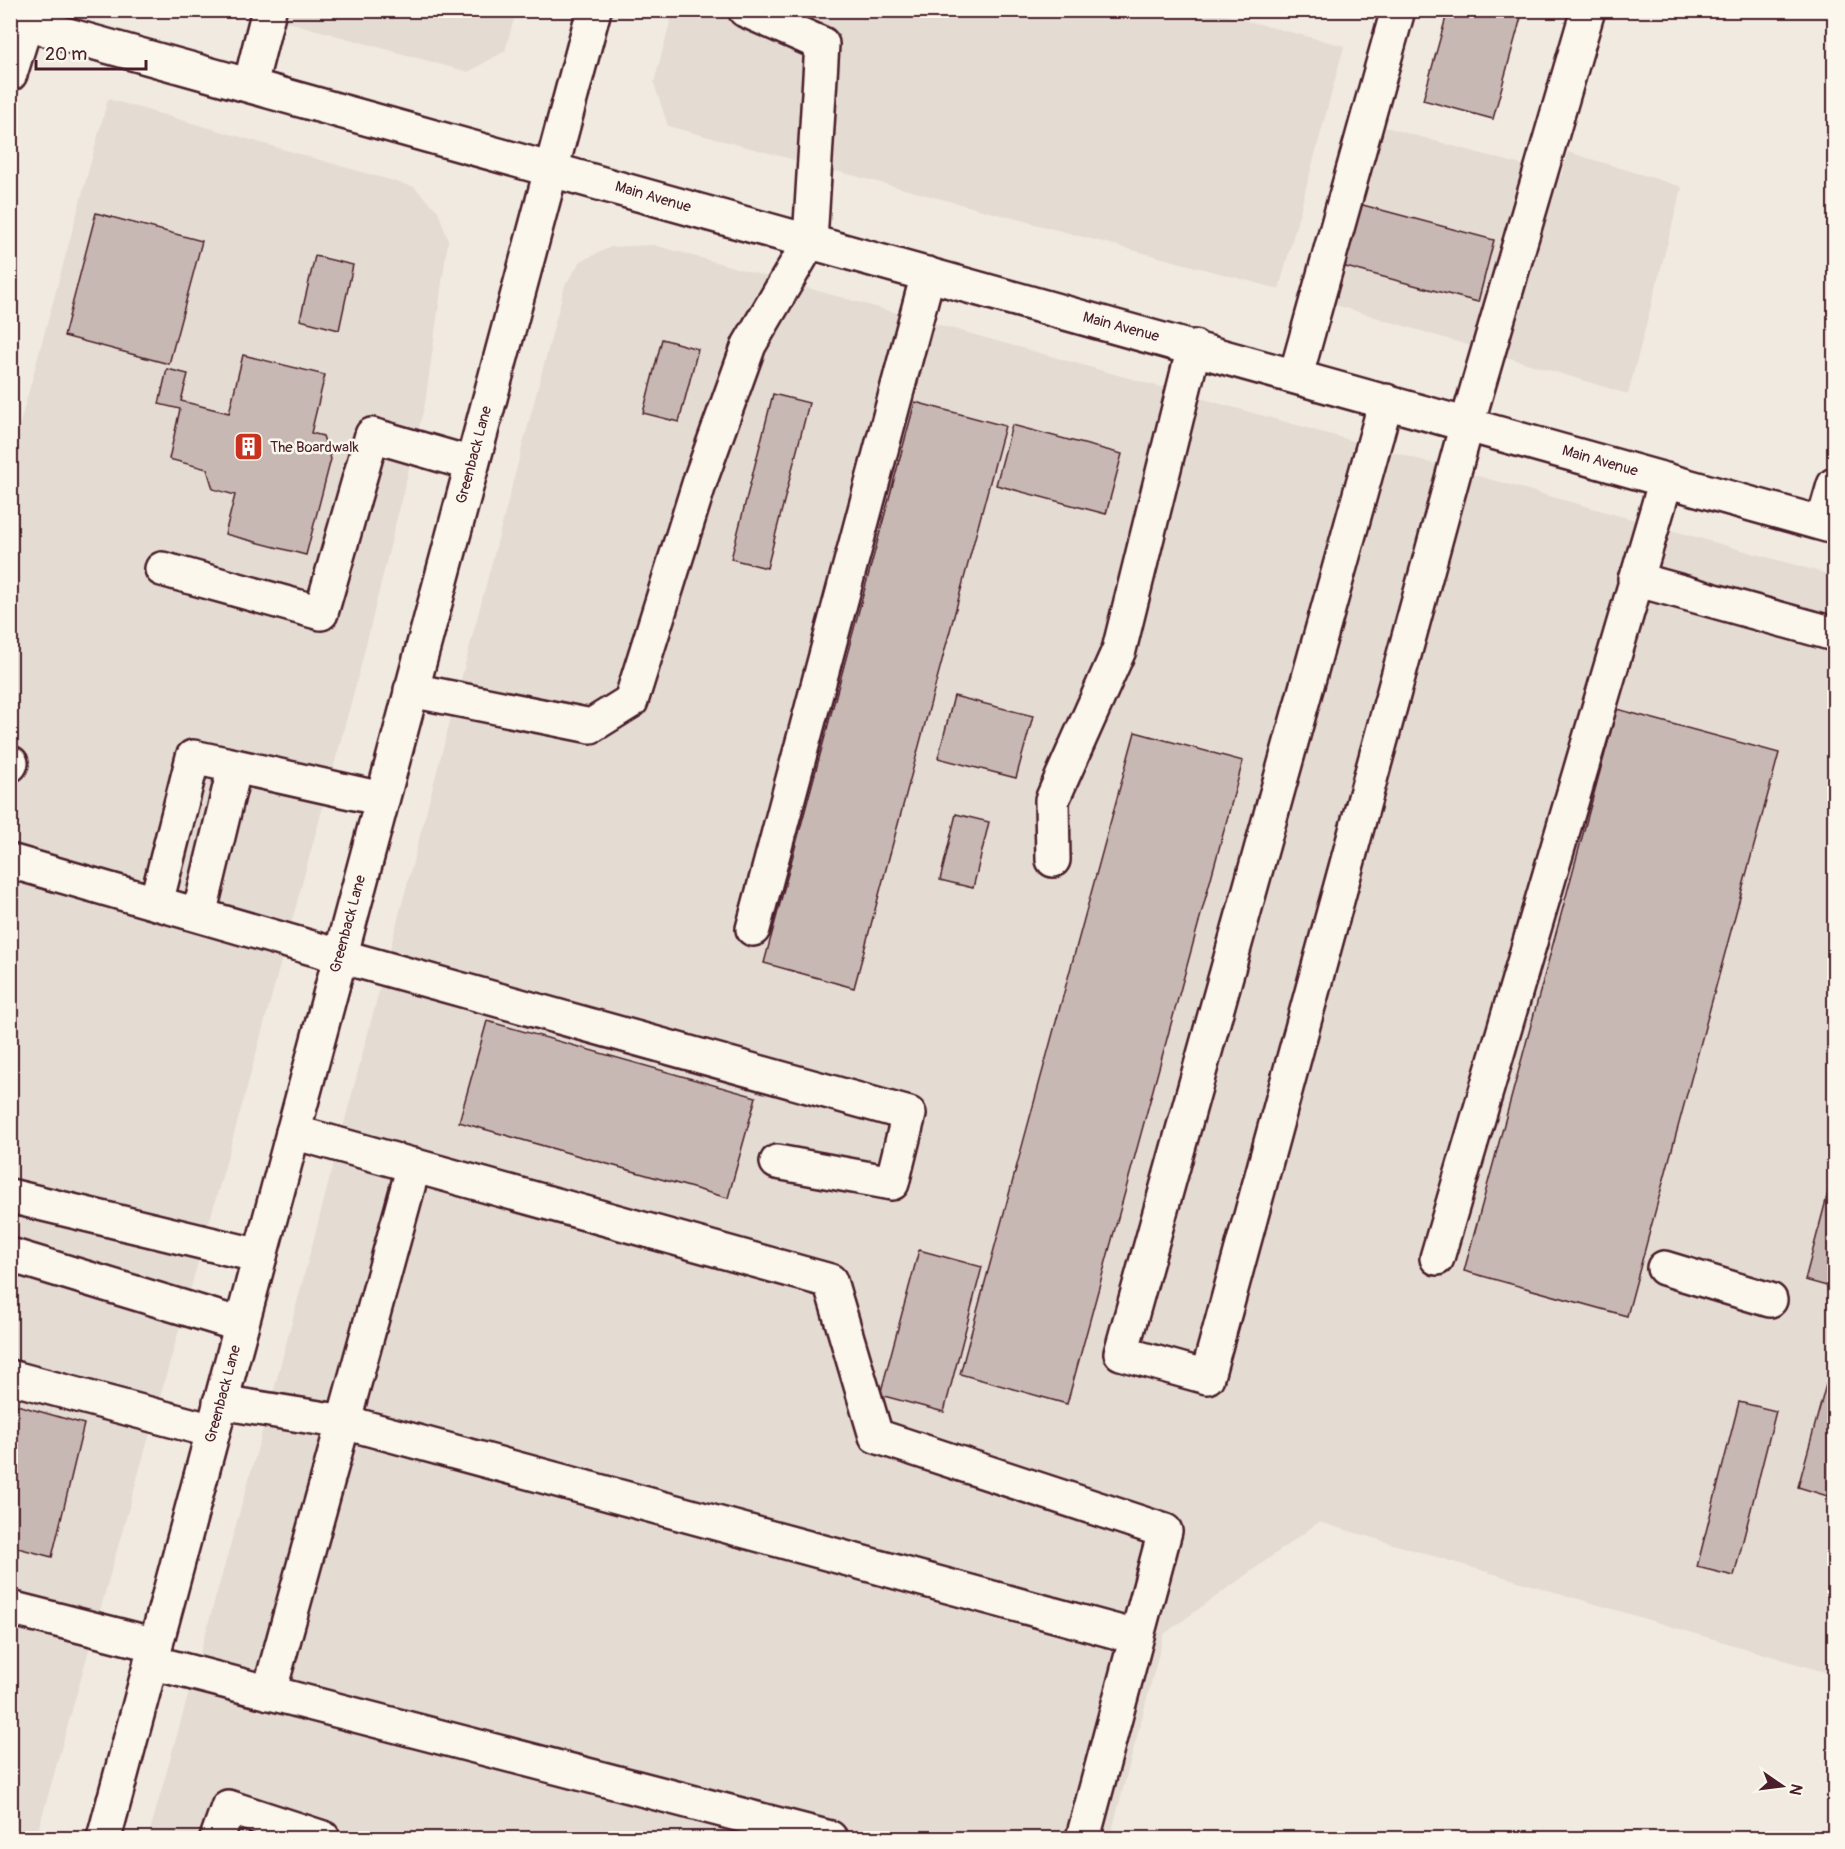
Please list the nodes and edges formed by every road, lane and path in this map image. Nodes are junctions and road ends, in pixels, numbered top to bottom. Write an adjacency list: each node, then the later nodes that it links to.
1 (269, 10): 8 (street)
2 (594, 10): 9 (street, Greenback Lane)
3 (745, 10): 10 (street)
4 (1398, 10): 13 (street)
5 (1588, 10): 15 (street)
6 (18, 21): 7 (street); 8 (street, Main Avenue)
7 (10, 74)
8 (250, 85): 9 (street, Main Avenue)
9 (550, 169): 10 (street, Main Avenue); 16 (street, Greenback Lane)
10 (810, 241): 11 (street, Main Avenue); 23 (street)
11 (928, 274): 12 (street, Main Avenue); 30 (street)
12 (1194, 347): 13 (street, Main Avenue); 26 (street)
13 (1296, 375): 14 (street, Main Avenue)
14 (1386, 401): 15 (street, Main Avenue); 15 (street)
15 (1467, 424): 17 (street, Main Avenue)
16 (471, 464): 20 (street); 23 (street, Greenback Lane)
17 (1666, 480): 19 (street, Main Avenue); 21 (street)
18 (1834, 485): 19 (street)
19 (1829, 525)
20 (162, 569)
21 (1635, 579): 22 (street); 38 (street)
22 (1834, 634)
23 (411, 690): 25 (street, Greenback Lane)
24 (235, 766): 25 (street); 28 (street); 29 (street)
25 (382, 799): 31 (street, Greenback Lane)
26 (1053, 860)
27 (10, 861): 28 (street)
28 (156, 903): 29 (street)
29 (199, 915): 31 (street)
30 (753, 929)
31 (340, 956): 32 (street, Greenback Lane); 33 (street)
32 (292, 1132): 34 (street); 37 (street, Greenback Lane)
33 (777, 1162)
34 (414, 1165): 44 (street); 46 (street)
35 (10, 1196): 37 (street)
36 (10, 1255): 41 (street)
37 (260, 1256): 41 (street, Greenback Lane)
38 (1437, 1258)
39 (1664, 1268): 40 (street)
40 (1770, 1300)
41 (241, 1325): 43 (street, Greenback Lane)
42 (10, 1377): 43 (street)
43 (217, 1416): 44 (street); 47 (street, Greenback Lane)
44 (344, 1422): 46 (street); 48 (street)
45 (10, 1608): 47 (street)
46 (1136, 1637): 53 (street)
47 (153, 1654): 48 (street); 49 (street, Greenback Lane)
48 (269, 1693): 52 (street)
49 (104, 1839)
50 (218, 1839): 51 (street)
51 (323, 1839)
52 (830, 1839)
53 (1083, 1839)

